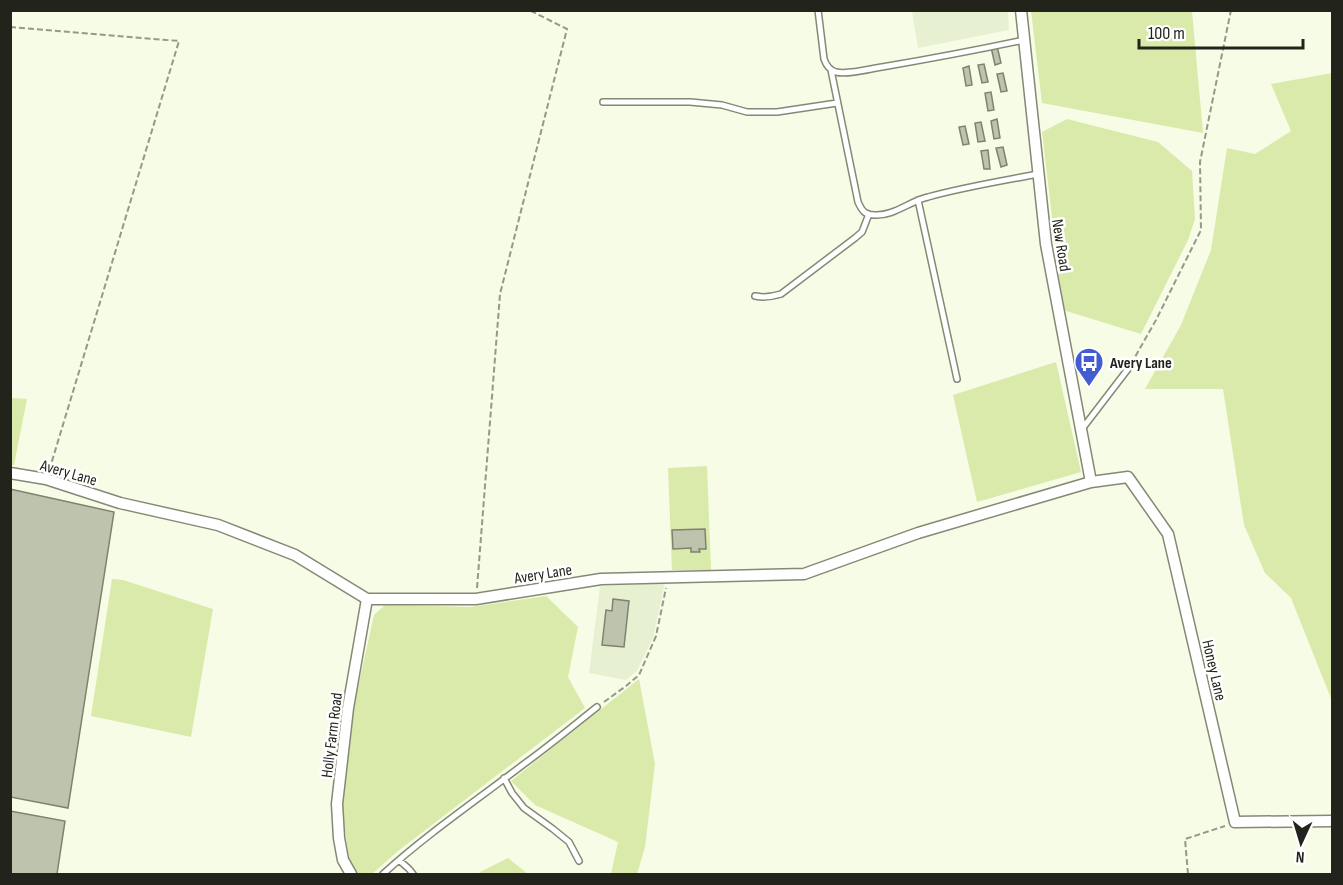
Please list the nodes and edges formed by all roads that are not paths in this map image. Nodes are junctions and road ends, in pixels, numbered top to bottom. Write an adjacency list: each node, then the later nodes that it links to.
1 (818, 10): 4 (lane)
2 (1021, 10): 3 (street, New Road)
3 (1024, 40): 4 (lane); 7 (street, New Road)
4 (831, 70): 6 (lane)
5 (603, 102): 6 (lane)
6 (837, 102): 9 (lane)
7 (1038, 174): 8 (lane); 13 (street, New Road)
8 (918, 200): 9 (lane); 12 (lane)
9 (869, 214): 10 (lane)
10 (754, 296)
11 (1128, 369): 13 (lane)
12 (957, 379)
13 (1081, 430): 15 (street, New Road)
14 (10, 473): 16 (street, Avery Lane)
15 (1091, 482): 16 (street, Avery Lane); 19 (street, Honey Lane)
16 (367, 599): 22 (street, Holly Farm Road)
17 (597, 707): 18 (lane)
18 (504, 778): 20 (lane); 21 (lane)
19 (1332, 821)
20 (399, 860): 23 (lane); 24 (lane)
21 (579, 861)
22 (351, 874)
23 (383, 874)
24 (413, 874)

